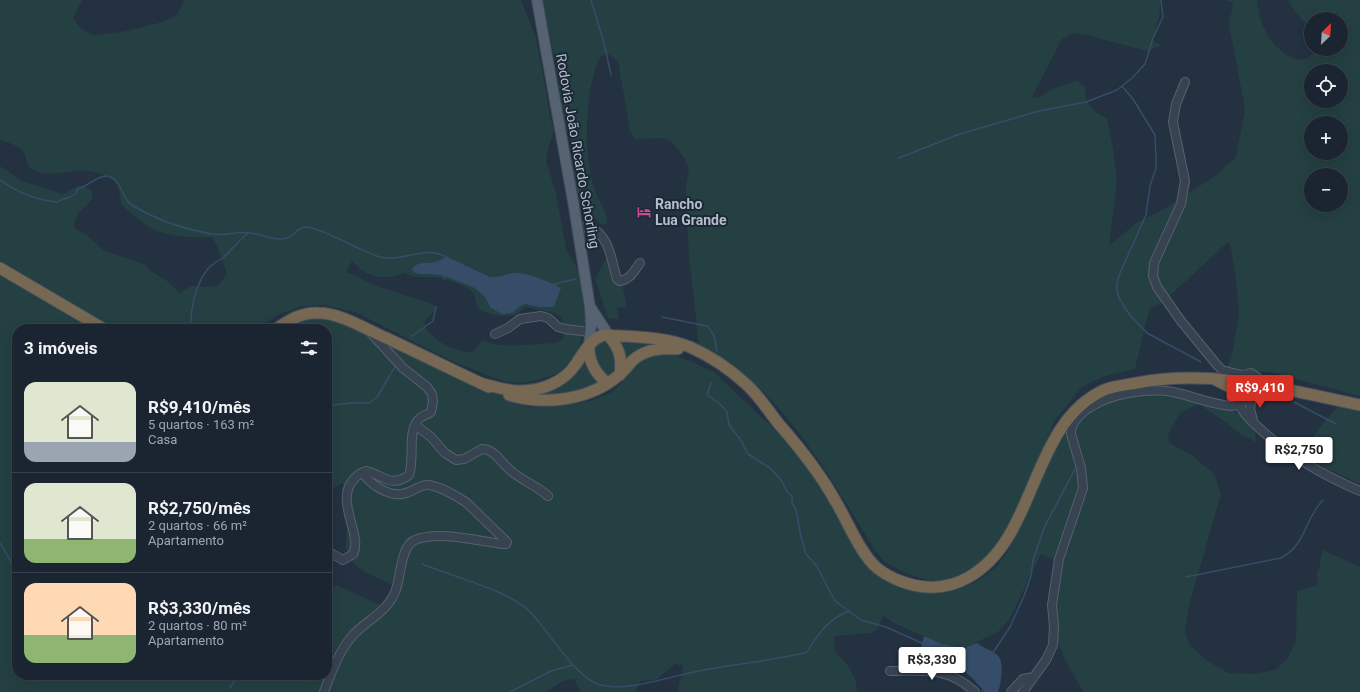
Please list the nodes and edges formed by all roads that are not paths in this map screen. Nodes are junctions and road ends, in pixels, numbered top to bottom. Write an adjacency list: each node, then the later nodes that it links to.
1 (537, 0): 3 (main road, Rodovia João Ricardo Schorling)
2 (1185, 82): 17 (street)
3 (578, 228): 4 (street); 6 (main road, Rodovia João Ricardo Schorling)
4 (640, 263)
5 (0, 268): 7 (highway)
6 (590, 307): 10 (main road, Rodovia João Ricardo Schorling); 12 (main road, Rodovia João Ricardo Schorling)
7 (95, 324)
8 (284, 324): 9 (highway)
9 (368, 329): 15 (highway); 25 (street)
10 (590, 332): 11 (street); 13 (main road, Rodovia João Ricardo Schorling)
11 (495, 334)
12 (609, 336): 13 (highway); 14 (highway); 20 (highway)
13 (589, 345): 15 (highway); 16 (highway)
14 (620, 375): 16 (highway); 20 (highway)
15 (484, 384): 16 (highway)
16 (607, 384)
17 (1239, 384): 19 (highway); 20 (highway); 21 (street); 22 (street)
18 (1278, 388): 19 (highway); 19 (highway); 23 (highway)
19 (1255, 389): 22 (street); 24 (street)
20 (763, 404)
21 (1224, 405): 22 (street); 32 (street)
22 (1239, 405): 24 (street)
23 (1360, 405)
24 (1255, 424): 27 (street)
25 (415, 426): 26 (street); 28 (street)
26 (366, 471): 29 (street); 31 (street)
27 (1360, 491)
28 (548, 496)
29 (332, 554)
30 (890, 671): 35 (street)
31 (332, 675)
32 (1034, 677): 36 (street); 37 (street)
33 (330, 680): 34 (street)
34 (324, 692)
35 (975, 692)
36 (1011, 692)
37 (1023, 692)

